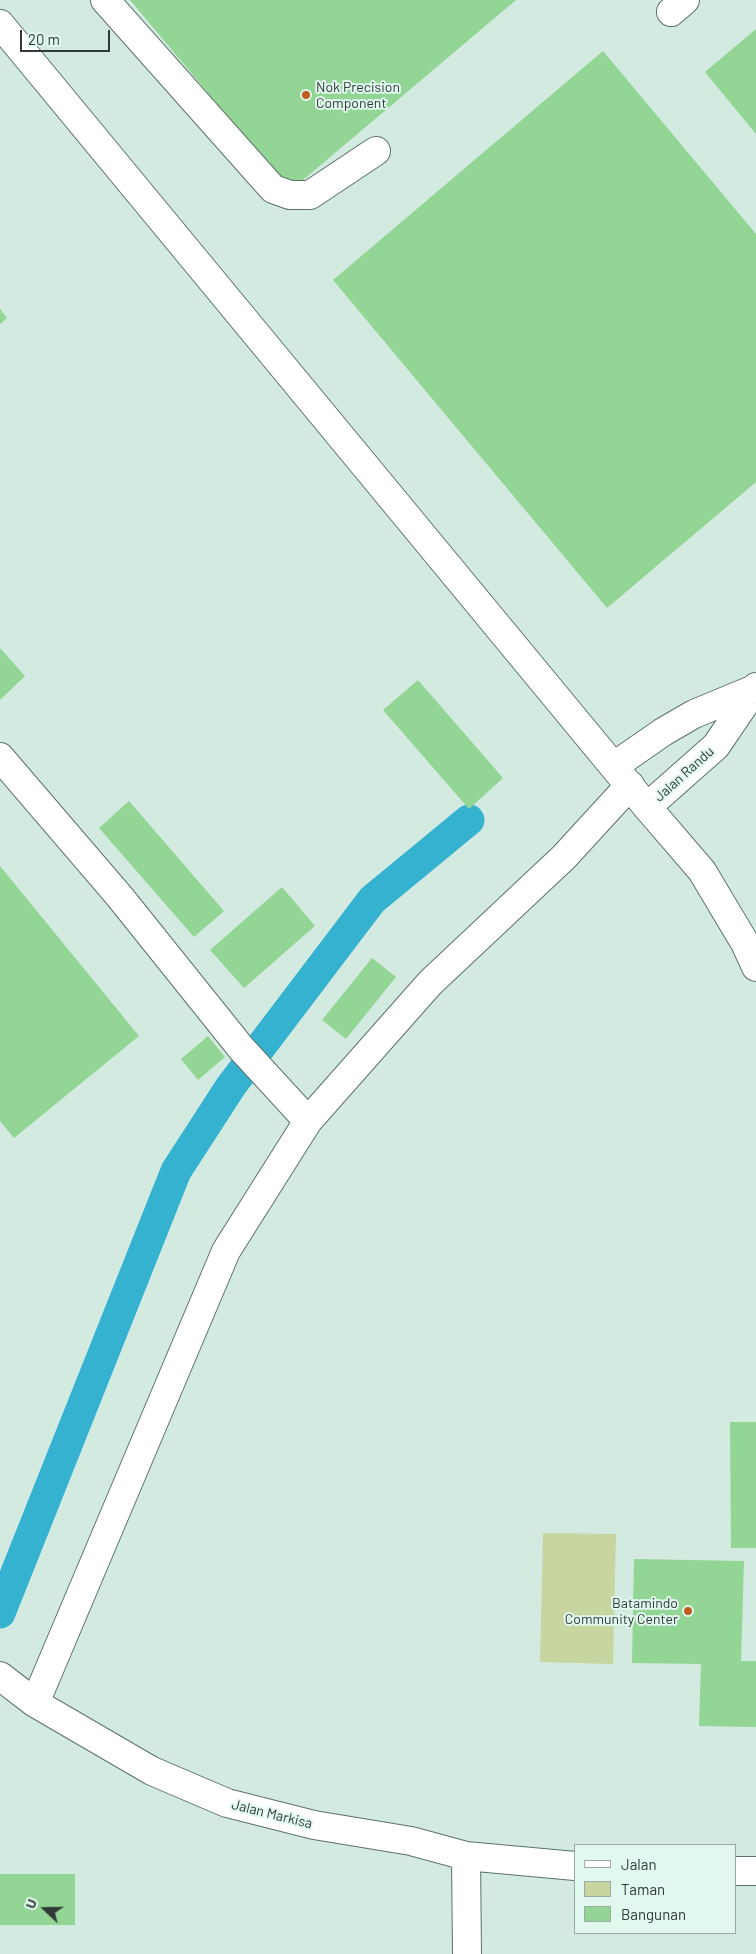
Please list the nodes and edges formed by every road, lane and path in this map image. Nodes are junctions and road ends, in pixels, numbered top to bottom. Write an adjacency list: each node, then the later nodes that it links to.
1 (105, 0): 3 (street)
2 (0, 24): 6 (street)
3 (376, 151)
4 (754, 688): 6 (street, Jalan Randu); 7 (street, Jalan Randu)
5 (0, 757): 9 (street)
6 (622, 775): 7 (street); 9 (street, Jalan Randu)
7 (647, 807): 8 (street)
8 (756, 967)
9 (308, 1121): 11 (street, Jalan Randu)
10 (0, 1676): 11 (street, Jalan Markisa)
11 (35, 1703): 12 (street, Jalan Markisa)
12 (466, 1856): 13 (street, Jalan Markisa); 16 (street)
13 (574, 1866)
14 (736, 1871): 15 (street)
15 (756, 1871)
16 (467, 1954)

